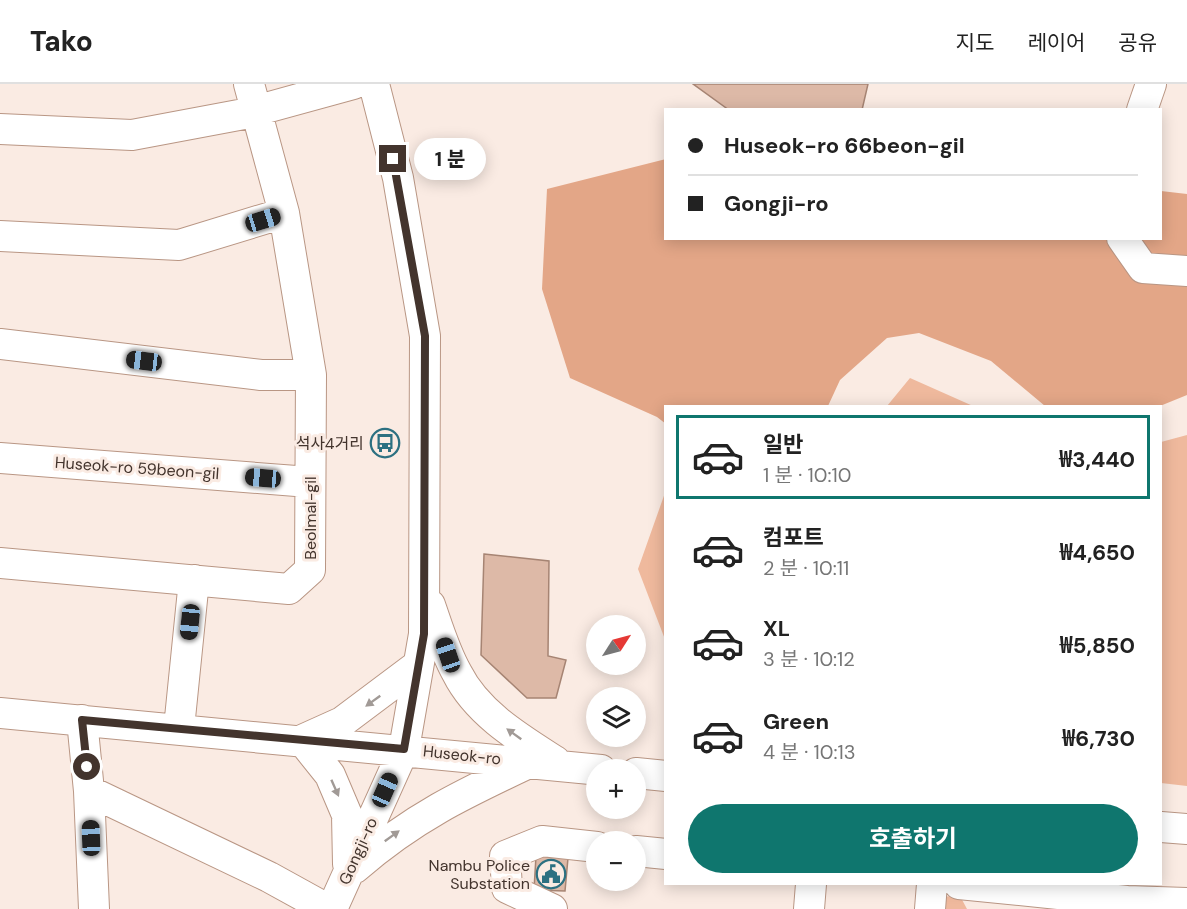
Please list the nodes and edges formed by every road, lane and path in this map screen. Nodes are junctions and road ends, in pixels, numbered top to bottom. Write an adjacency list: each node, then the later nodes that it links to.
1 (353, 84): 4 (street)
2 (374, 84): 17 (street, Gongji-ro)
3 (1151, 84): 5 (street)
4 (252, 98): 6 (street); 7 (street, Beolmal-gil)
5 (1143, 108)
6 (0, 129)
7 (284, 213): 8 (street); 12 (street, Beolmal-gil)
8 (0, 236)
9 (1123, 240): 10 (street)
10 (1187, 271)
11 (0, 345): 12 (street)
12 (311, 375): 14 (street, Beolmal-gil)
13 (0, 458): 14 (street, Huseok-ro 59beon-gil)
14 (309, 482): 16 (street, Beolmal-gil)
15 (0, 563): 16 (street, Beolmal-gil)
16 (194, 580): 21 (street)
17 (424, 588): 18 (street, Gongji-ro); 25 (street, one-way to 17)
18 (418, 664): 22 (street, one-way to 22); 23 (street, Gongji-ro)
19 (0, 713): 20 (street, Huseok-ro)
20 (82, 720): 21 (street, Huseok-ro); 29 (street)
21 (179, 728): 22 (street, Huseok-ro)
22 (303, 740): 23 (street, Huseok-ro); 35 (street, one-way to 35)
23 (404, 749): 24 (street, Huseok-ro); 35 (street, Gongji-ro)
24 (531, 762): 25 (street, Huseok-ro); 35 (street, one-way to 24)
25 (563, 766): 26 (street, Huseok-ro)
26 (586, 768)
27 (646, 774): 28 (street)
28 (664, 776)
29 (90, 791): 42 (street); 43 (street)
30 (1162, 827): 31 (street)
31 (1187, 830)
32 (586, 846): 45 (street)
33 (646, 852): 34 (street)
34 (664, 854)
35 (348, 874): 44 (street, Gongji-ro)
36 (811, 885): 46 (street)
37 (932, 885): 47 (street)
38 (969, 885): 48 (street)
39 (979, 885): 40 (street)
40 (1126, 898): 41 (street)
41 (1187, 903)
42 (94, 909)
43 (327, 909)
44 (332, 909)
45 (552, 909)
46 (809, 909)
47 (930, 909)
48 (981, 909)

